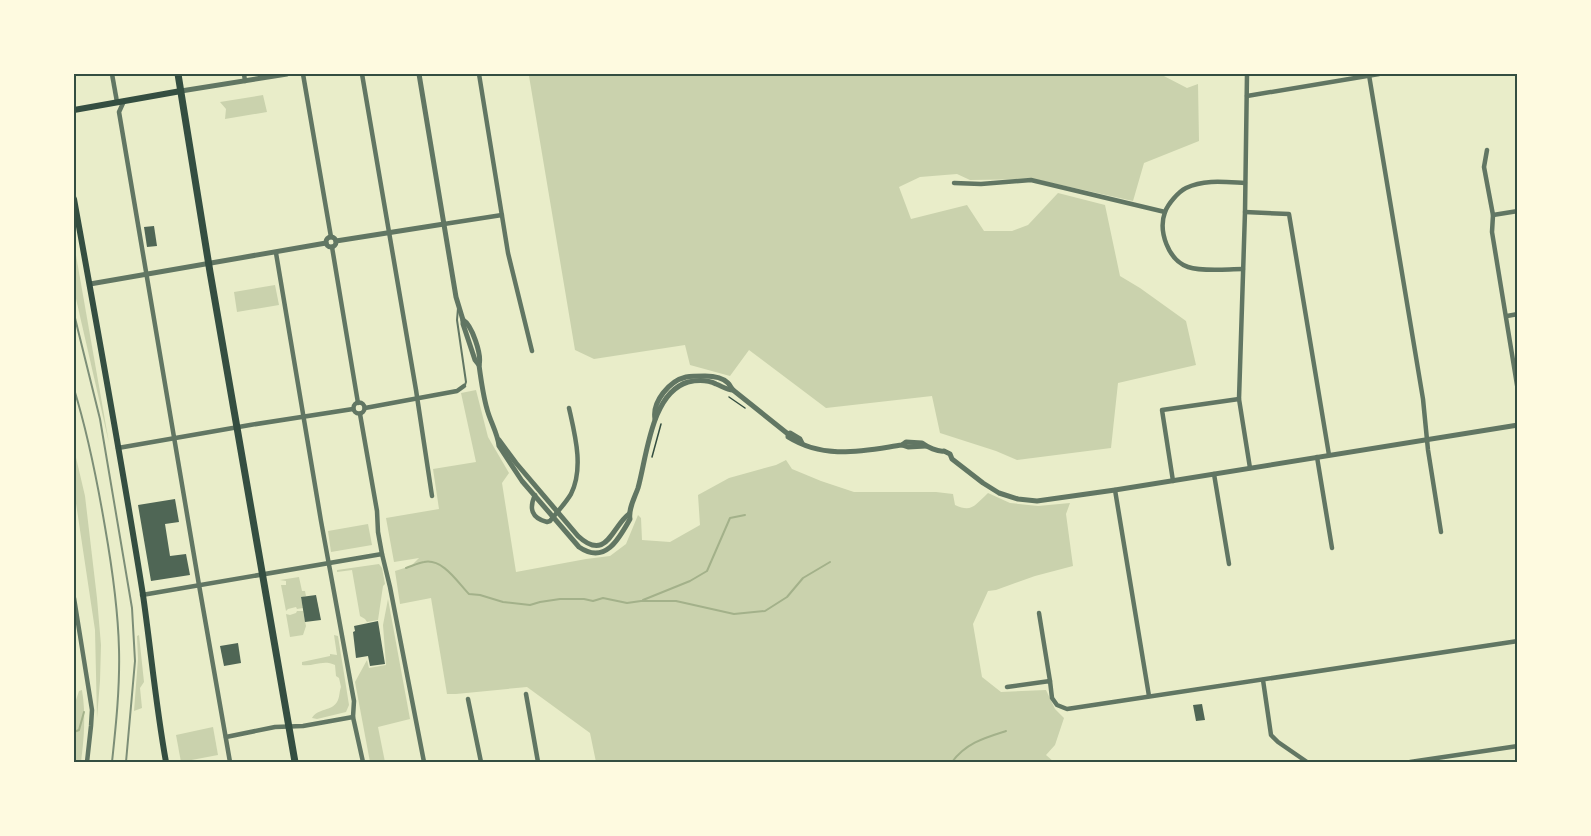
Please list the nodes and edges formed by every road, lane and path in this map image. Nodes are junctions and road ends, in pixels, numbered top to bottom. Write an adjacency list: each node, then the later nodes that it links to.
1 (112, 74): 15 (street)
2 (178, 74): 13 (main road)
3 (244, 74): 12 (street)
4 (287, 74): 12 (street)
5 (303, 74): 28 (street)
6 (362, 74): 27 (street)
7 (419, 74): 26 (street)
8 (478, 74): 24 (street)
9 (1247, 74): 14 (street)
10 (1379, 74): 11 (street)
11 (1369, 75): 14 (street); 58 (street)
12 (245, 81): 13 (street)
13 (181, 91): 15 (main road); 33 (main road)
14 (1247, 96): 19 (street)
15 (120, 102): 16 (main road); 35 (street)
16 (74, 110)
17 (1487, 150): 25 (street)
18 (954, 183): 22 (street)
19 (1245, 183): 22 (street); 23 (street)
20 (74, 200): 36 (main road)
21 (1518, 211): 25 (street)
22 (1165, 212): 34 (street)
23 (1245, 212): 34 (street); 60 (street)
24 (502, 215): 26 (street); 40 (street)
25 (1493, 215): 39 (street)
26 (444, 224): 27 (street); 37 (street)
27 (389, 232): 29 (street); 44 (street)
28 (331, 237): 29 (street); 30 (street)
29 (336, 241): 31 (street)
30 (326, 243): 31 (street); 32 (street)
31 (332, 247): 46 (street)
32 (276, 253): 33 (street); 52 (street)
33 (209, 262): 35 (street); 55 (main road)
34 (1243, 269): 45 (street)
35 (146, 274): 36 (street); 56 (street)
36 (90, 284): 59 (main road)
37 (458, 305): 41 (lane); 57 (street)
38 (1518, 314): 39 (street)
39 (1506, 316): 42 (street)
40 (532, 351)
41 (464, 387): 44 (street)
42 (1518, 391)
43 (723, 393): 50 (path)
44 (416, 398): 47 (street); 68 (street)
45 (1239, 399): 63 (street); 65 (street)
46 (358, 403): 47 (street); 49 (street)
47 (364, 408): 51 (street)
48 (569, 408): 69 (street)
49 (353, 410): 51 (street); 52 (street)
50 (748, 410)
51 (360, 414): 72 (street)
52 (303, 417): 55 (street); 73 (street)
53 (663, 417): 61 (path)
54 (1518, 425): 58 (street)
55 (237, 427): 56 (street); 75 (main road)
56 (174, 439): 59 (street); 76 (street)
57 (499, 439): 67 (street); 69 (street)
58 (1427, 440): 60 (street); 70 (street)
59 (118, 448): 77 (main road)
60 (1329, 455): 62 (street)
61 (652, 458)
62 (1317, 458): 63 (street); 71 (street)
63 (1250, 468): 64 (street)
64 (1214, 474): 65 (street); 74 (street)
65 (1173, 481): 66 (street)
66 (1115, 490): 69 (street); 85 (street)
67 (535, 495): 69 (street); 69 (street)
68 (432, 496)
69 (555, 514)
70 (1441, 532)
71 (1332, 548)
72 (382, 554): 73 (street); 96 (street)
73 (329, 564): 75 (street); 87 (street)
74 (1229, 564)
75 (262, 574): 76 (street); 88 (main road)
76 (199, 585): 77 (street); 89 (street)
77 (142, 595): 92 (main road)
78 (74, 598): 91 (street)
79 (1040, 613): 82 (street)
80 (1518, 641): 81 (street)
81 (1263, 680): 85 (street); 99 (street)
82 (1050, 681): 83 (street); 85 (street)
83 (1007, 687)
84 (526, 694): 98 (street)
85 (1149, 696)
86 (468, 699): 97 (street)
87 (353, 717): 88 (street); 95 (street)
88 (288, 727): 89 (street); 94 (main road)
89 (226, 737): 93 (street)
90 (1518, 746): 100 (street)
91 (87, 762)
92 (166, 762)
93 (230, 762)
94 (295, 762)
95 (363, 762)
96 (424, 762)
97 (481, 762)
98 (538, 762)
99 (1307, 762)
100 (1410, 762)

